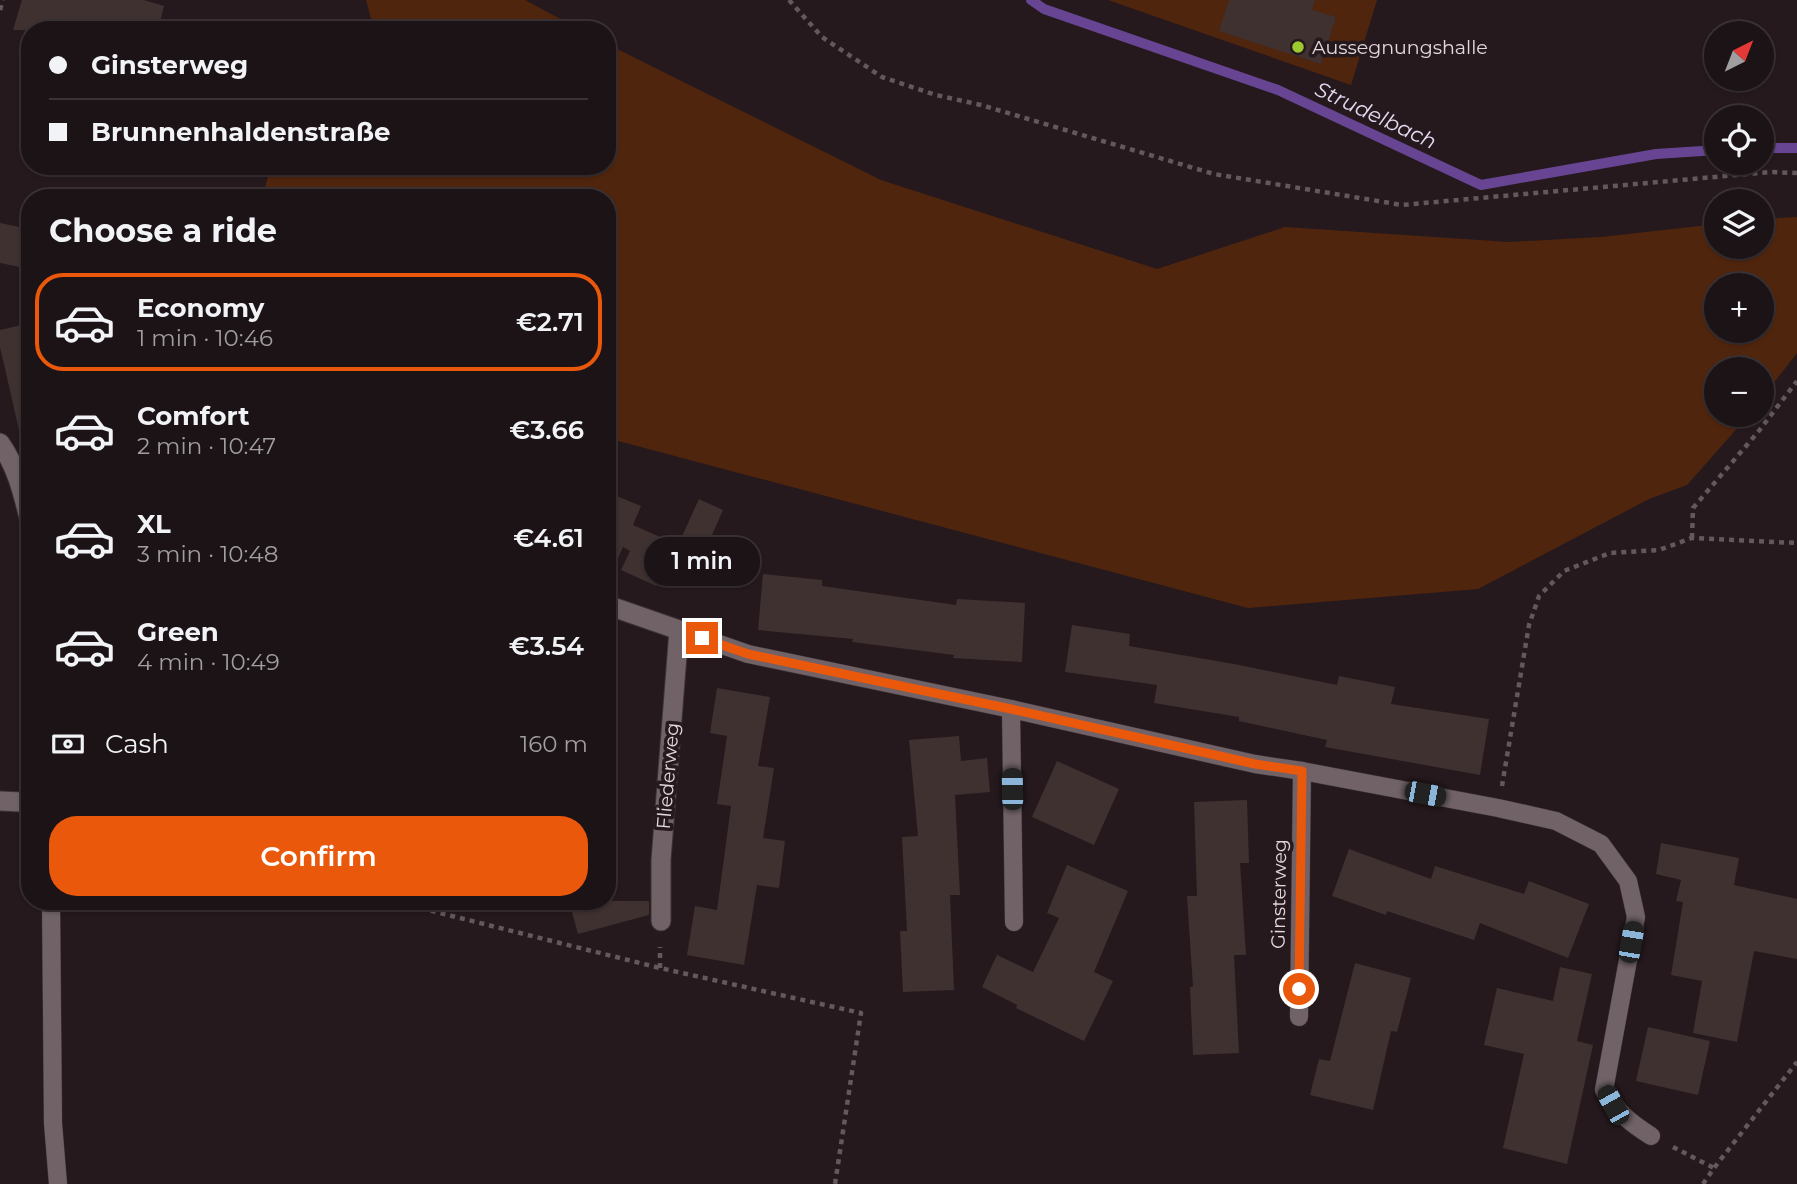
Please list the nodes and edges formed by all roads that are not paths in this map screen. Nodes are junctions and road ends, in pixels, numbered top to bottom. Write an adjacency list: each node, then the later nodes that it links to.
1 (3, 451): 2 (street); 3 (street)
2 (21, 456)
3 (21, 484)
4 (616, 608): 5 (street)
5 (679, 630): 6 (lane); 11 (street, Fliederweg)
6 (1011, 709): 7 (lane); 12 (lane)
7 (1302, 771): 13 (lane, Ginsterweg); 14 (lane)
8 (0, 801): 9 (street)
9 (21, 802)
10 (51, 910): 15 (lane)
11 (661, 922)
12 (1014, 922)
13 (1299, 1017)
14 (1651, 1136)
15 (58, 1184)

